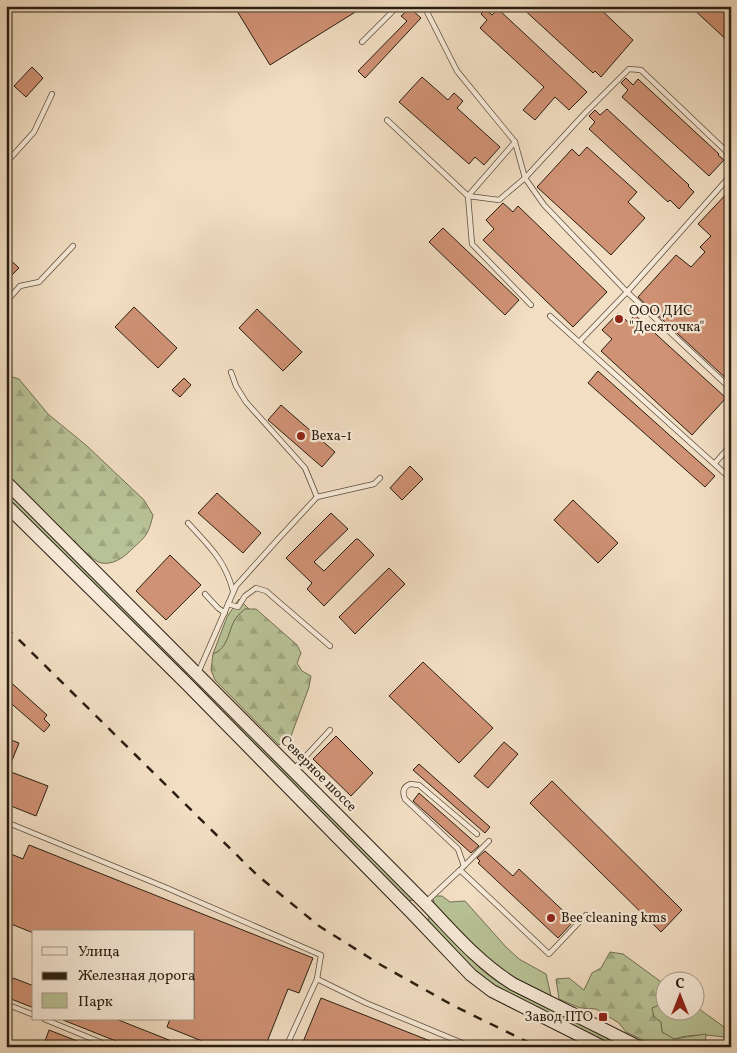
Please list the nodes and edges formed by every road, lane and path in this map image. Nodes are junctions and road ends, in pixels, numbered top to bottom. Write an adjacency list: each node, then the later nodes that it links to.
1 (398, 6): 3 (lane)
2 (424, 6): 6 (lane)
3 (362, 42)
4 (52, 94): 7 (lane)
5 (387, 120): 10 (lane)
6 (514, 142): 9 (lane); 10 (lane)
7 (6, 163)
8 (731, 173): 9 (lane); 12 (lane)
9 (525, 178): 10 (lane); 12 (lane)
10 (468, 196): 14 (lane)
11 (74, 246): 13 (lane)
12 (627, 292): 16 (lane); 18 (lane)
13 (6, 302)
14 (531, 305)
15 (550, 316): 16 (lane)
16 (580, 342): 20 (lane)
17 (230, 372): 24 (lane)
18 (731, 389)
19 (731, 445): 20 (lane)
20 (715, 463): 22 (lane)
21 (380, 478): 24 (lane)
22 (731, 478)
23 (6, 482): 32 (main road, Северное шоссе)
24 (317, 497): 27 (lane)
25 (6, 505): 33 (main road)
26 (188, 523): 27 (lane)
27 (233, 592): 29 (lane)
28 (205, 594): 30 (lane)
29 (228, 604): 30 (lane); 31 (lane)
30 (225, 612): 32 (lane)
31 (330, 646)
32 (198, 674): 33 (main road); 35 (main road, Северное шоссе)
33 (186, 684): 41 (main road)
34 (330, 730): 35 (lane)
35 (293, 770): 40 (main road, Северное шоссе)
36 (6, 822): 43 (lane)
37 (477, 834): 39 (lane)
38 (489, 841): 39 (lane)
39 (462, 868): 40 (lane); 42 (lane)
40 (425, 903): 41 (main road); 52 (main road, Северное шоссе)
41 (413, 914): 51 (main road)
42 (586, 915)
43 (317, 980): 47 (lane); 49 (lane)
44 (6, 1004): 45 (lane)
45 (32, 1014)
46 (46, 1020): 48 (lane)
47 (464, 1045): 50 (lane)
48 (112, 1047)
49 (286, 1047)
50 (472, 1047)
51 (603, 1047)
52 (639, 1047)

